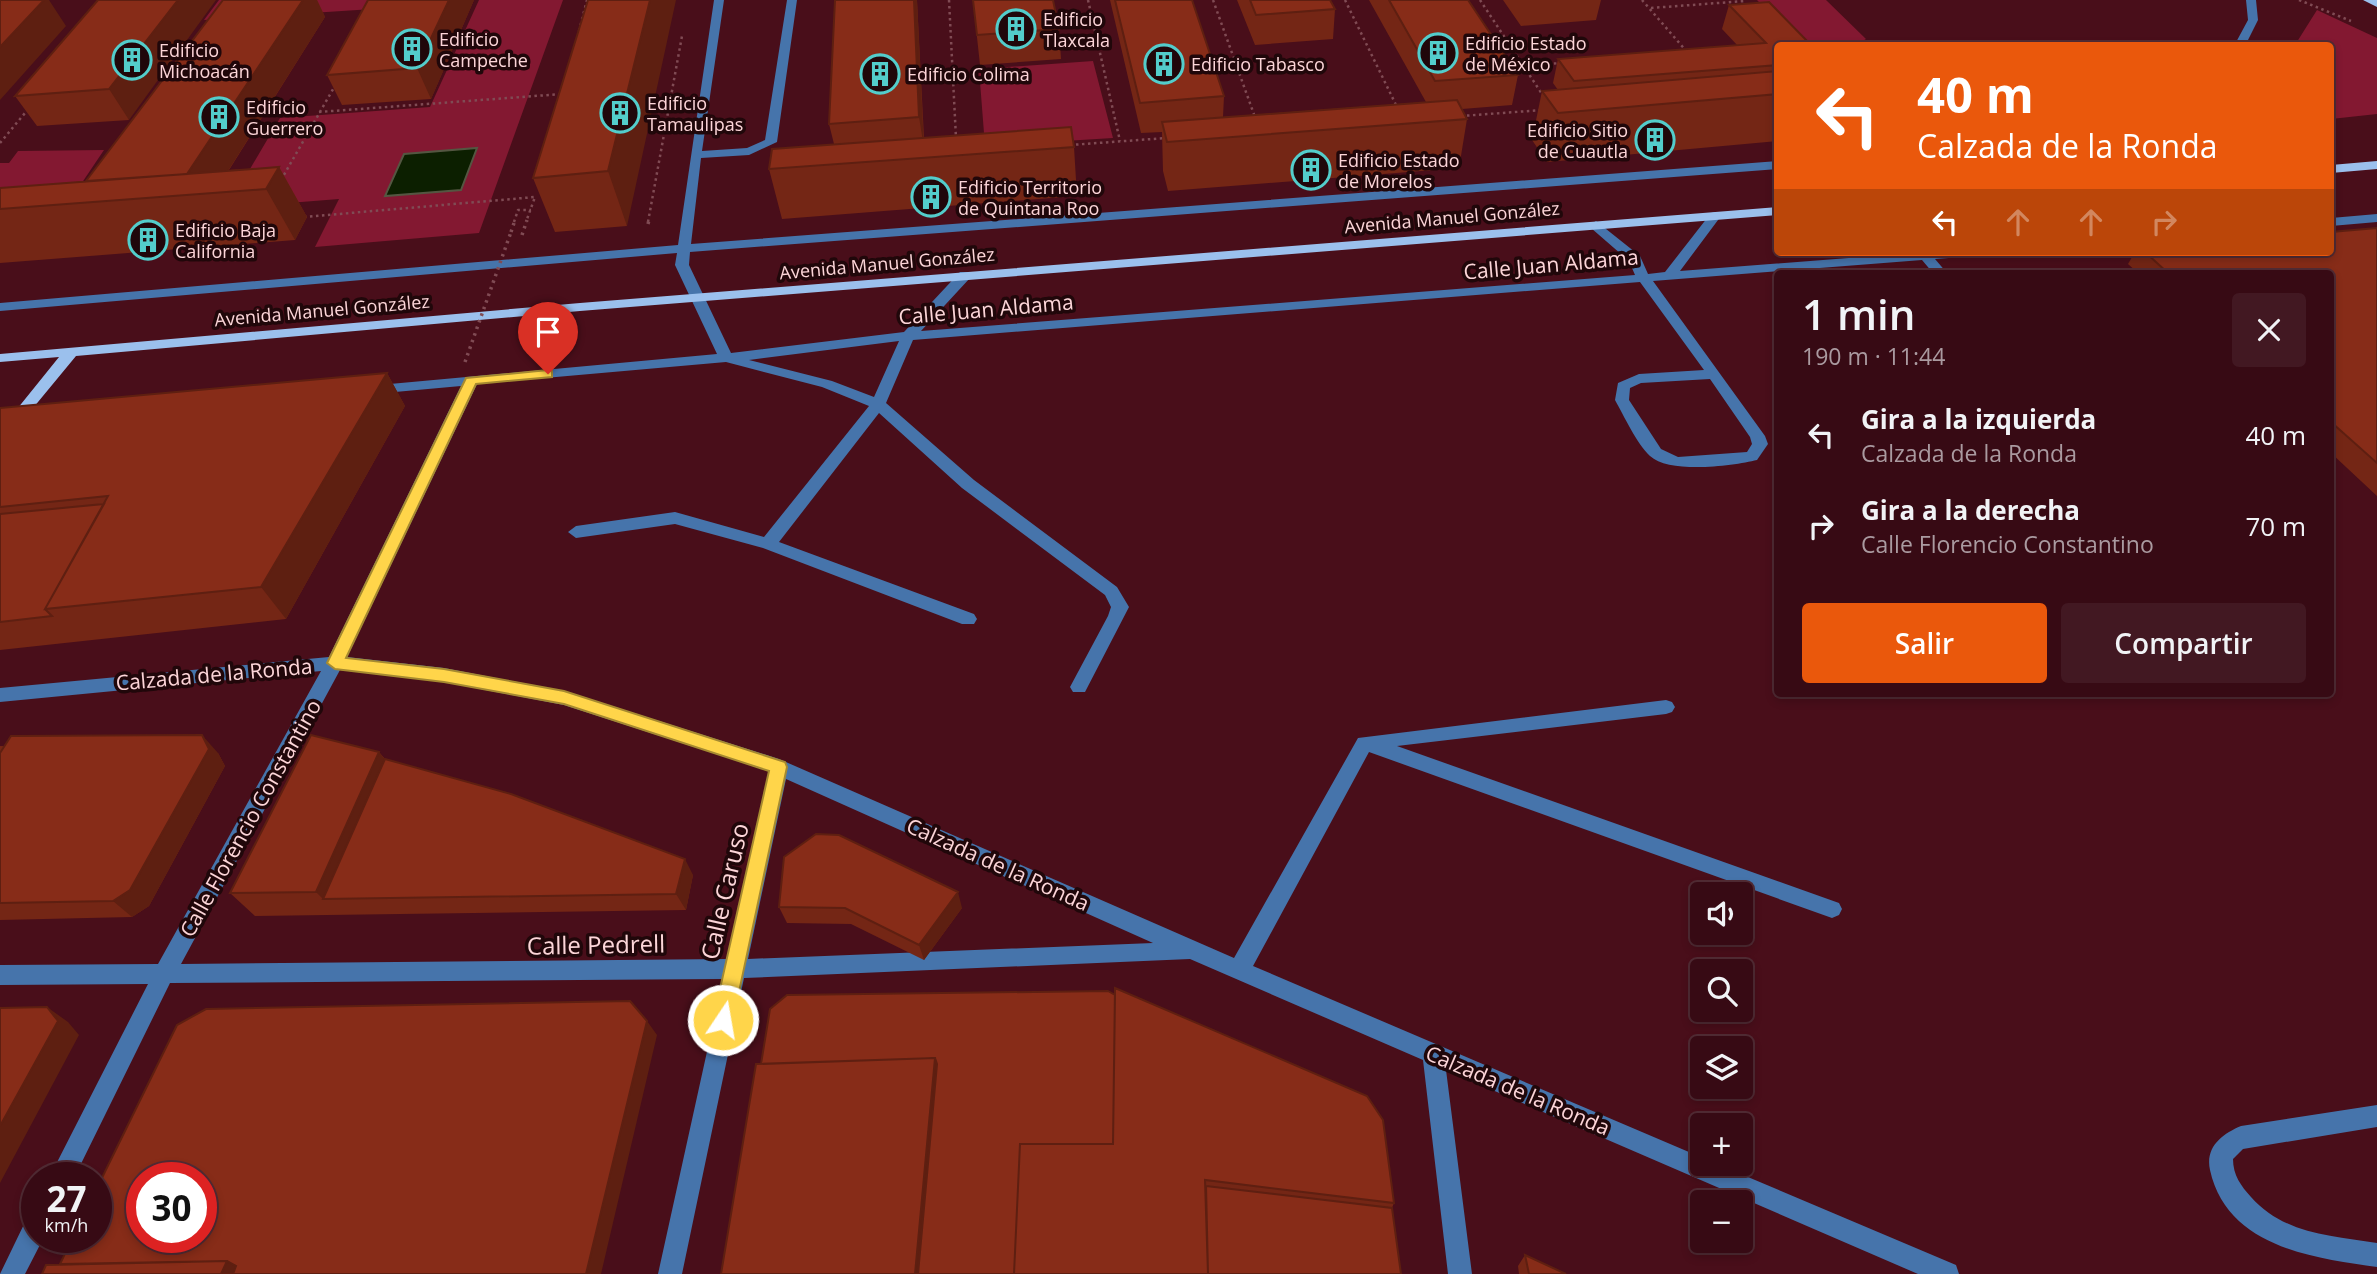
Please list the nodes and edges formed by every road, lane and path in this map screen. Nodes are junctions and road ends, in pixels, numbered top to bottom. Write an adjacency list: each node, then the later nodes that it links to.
1 (587, 0): 18 (path)
2 (719, 0): 37 (street)
3 (792, 0): 37 (street)
4 (949, 0): 33 (path)
5 (1088, 0): 34 (path)
6 (1213, 0): 31 (path)
7 (1345, 0): 27 (path)
8 (1480, 0): 22 (path)
9 (1642, 0): 15 (path)
10 (1744, 0): 15 (path)
11 (2251, 0): 19 (street)
12 (2299, 0): 16 (path)
13 (2368, 0): 14 (main road)
14 (2377, 4)
15 (1650, 8): 20 (path)
16 (2356, 23)
17 (684, 27): 52 (path)
18 (576, 40)
19 (2241, 42)
20 (1675, 54)
21 (1565, 63): 22 (path)
22 (1524, 66): 24 (path)
23 (339, 79): 29 (path)
24 (1545, 99)
25 (35, 102): 35 (path)
26 (558, 107): 29 (path)
27 (1398, 108)
28 (1552, 110): 30 (path)
29 (318, 113): 41 (path)
30 (1458, 116)
31 (1260, 131)
32 (1171, 137): 34 (path)
33 (956, 139)
34 (1119, 141): 36 (path)
35 (0, 143)
36 (1065, 145)
37 (695, 155): 51 (street)
38 (1774, 165): 51 (street)
39 (2377, 165): 40 (main road)
40 (2334, 169)
41 (278, 184)
42 (538, 184): 43 (path)
43 (535, 197): 44 (path); 47 (path)
44 (531, 209): 54 (path); 67 (path, bridge)
45 (1774, 211): 46 (main road, Avenida Manuel González)
46 (1715, 216): 50 (main road, Avenida Manuel González); 58 (street)
47 (295, 218)
48 (2334, 222): 49 (street)
49 (2373, 223)
50 (1597, 225): 57 (main road, Avenida Manuel González); 59 (street)
51 (682, 250): 52 (street); 61 (street)
52 (643, 253): 54 (street)
53 (1924, 256): 55 (street, Calle Juan Aldama); 56 (street)
54 (512, 262): 62 (street)
55 (1768, 268): 58 (street, Calle Juan Aldama); 60 (street)
56 (1937, 270)
57 (965, 275): 61 (main road, Avenida Manuel González); 63 (street)
58 (1670, 275): 59 (street, Calle Juan Aldama)
59 (1643, 278): 63 (street, Calle Juan Aldama); 68 (street)
60 (1774, 278)
61 (697, 298): 64 (main road, Avenida Manuel González); 66 (street)
62 (0, 307)
63 (908, 336): 66 (street, Calle Juan Aldama); 71 (street)
64 (71, 352): 65 (main road, Avenida Manuel González); 73 (main road)
65 (0, 358)
66 (726, 358): 69 (street, Calle Juan Aldama); 71 (street)
67 (465, 362)
68 (1713, 374): 68 (street)
69 (471, 381): 70 (street, Calle Juan Aldama); 77 (street, Calle Florencio Constantino)
70 (360, 391)
71 (878, 404): 75 (street); 78 (street)
72 (41, 419): 73 (street)
73 (7, 422)
74 (576, 533): 75 (street)
75 (768, 544): 76 (street)
76 (968, 619)
77 (335, 663): 79 (street, Calzada de la Ronda); 82 (street, Calzada de la Ronda); 87 (street, Calle Florencio Constantino)
78 (1079, 687)
79 (0, 695)
80 (1666, 707): 81 (street)
81 (1365, 743): 83 (street); 85 (street)
82 (779, 767): 84 (street, Calzada de la Ronda); 86 (street, Calle Caruso)
83 (1832, 909)
84 (1192, 950): 85 (street, Calzada de la Ronda); 86 (street, Calle Pedrell)
85 (1240, 968): 89 (street, Calzada de la Ronda)
86 (733, 969): 87 (street, Calle Pedrell); 95 (street, Calle Caruso)
87 (164, 974): 88 (street, Calle Pedrell); 91 (street, Calle Florencio Constantino)
88 (0, 975)
89 (1433, 1053): 96 (street); 97 (street, Calzada de la Ronda)
90 (2377, 1116): 93 (street)
91 (69, 1162)
92 (23, 1253): 94 (street)
93 (2377, 1255)
94 (12, 1274)
95 (670, 1274)
96 (1460, 1274)
97 (1947, 1274)

